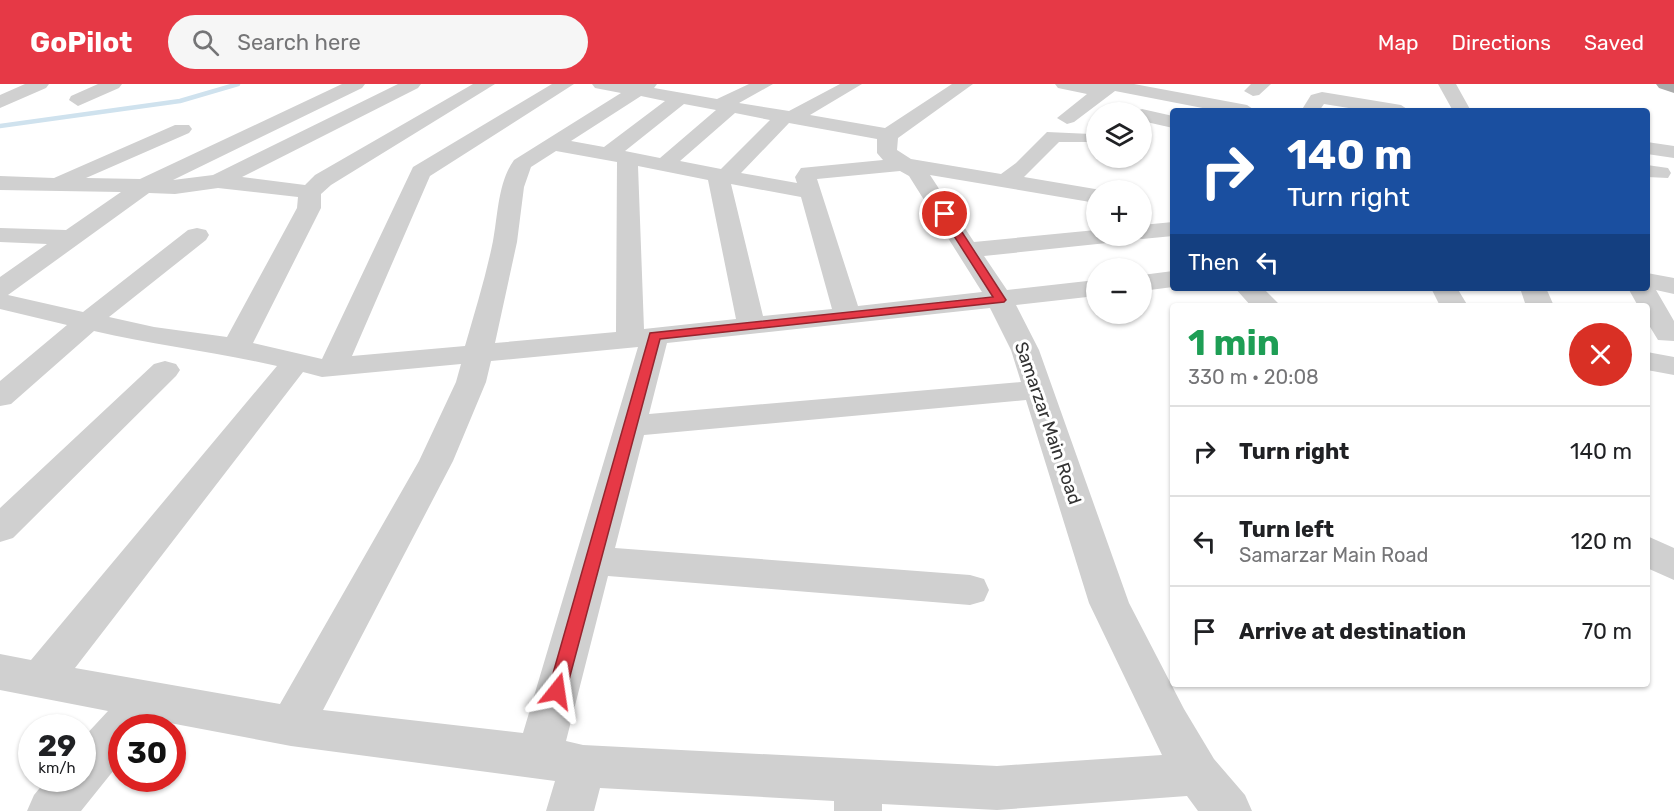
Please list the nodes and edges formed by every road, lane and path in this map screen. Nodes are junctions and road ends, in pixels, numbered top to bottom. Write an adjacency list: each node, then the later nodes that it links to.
1 (40, 84): 19 (street)
2 (113, 84): 18 (street)
3 (356, 84): 45 (street)
4 (412, 84): 41 (street)
5 (486, 84): 46 (street)
6 (565, 84): 76 (street)
7 (601, 84): 14 (street)
8 (764, 84): 20 (street)
9 (853, 84): 25 (street)
10 (964, 84): 31 (street)
11 (1064, 84): 17 (street)
12 (1447, 84): 24 (street)
13 (1665, 84): 15 (main road)
14 (642, 87): 16 (street); 33 (street)
15 (1674, 88)
16 (681, 98): 20 (street); 36 (street)
17 (1111, 99): 21 (street); 27 (street)
18 (78, 100)
19 (0, 102)
20 (725, 106): 25 (street); 37 (street)
21 (1212, 108)
22 (1312, 108): 23 (street)
23 (1383, 108)
24 (1460, 108)
25 (788, 117): 29 (street); 40 (street)
26 (1152, 117): 28 (street)
27 (1067, 118)
28 (1170, 121)
29 (842, 127): 31 (street); 39 (street)
30 (182, 129): 44 (street)
31 (889, 135): 38 (street, Samarzar Main Road)
32 (1084, 138): 42 (street)
33 (552, 144): 36 (street); 72 (street)
34 (1650, 148): 35 (street)
35 (1674, 152)
36 (617, 155): 37 (street); 70 (street)
37 (665, 164): 40 (street)
38 (903, 164): 39 (street); 42 (street); 54 (street, Samarzar Main Road)
39 (818, 166): 40 (street); 66 (street)
40 (722, 175): 68 (street)
41 (218, 181): 45 (street); 46 (street)
42 (1004, 181): 47 (street)
43 (0, 183): 44 (street)
44 (54, 184): 45 (street)
45 (144, 186): 52 (street)
46 (310, 192): 71 (street)
47 (1086, 194)
48 (1170, 229): 49 (street)
49 (1152, 231)
50 (0, 235): 52 (street)
51 (197, 235): 67 (street)
52 (73, 238): 60 (street)
53 (1086, 238): 54 (street)
54 (966, 250): 62 (street, Samarzar Main Road)
55 (1170, 279): 56 (street)
56 (1152, 282)
57 (1650, 282): 58 (street)
58 (1674, 286)
59 (1086, 289): 62 (street)
60 (0, 290)
61 (1251, 291): 64 (street)
62 (1000, 300): 66 (street); 78 (street, Samarzar Main Road)
63 (0, 301): 67 (street)
64 (1263, 303)
65 (1650, 303): 69 (street)
66 (848, 316): 68 (street)
67 (88, 321): 71 (street); 79 (street)
68 (751, 325): 70 (street)
69 (1668, 334)
70 (642, 337): 72 (street); 80 (street)
71 (235, 350): 74 (street)
72 (478, 354): 76 (street); 88 (street)
73 (1650, 362): 75 (street)
74 (294, 363): 76 (street); 86 (street)
75 (1674, 366)
76 (333, 367)
77 (165, 370): 81 (street)
78 (1037, 390): 80 (street); 92 (street, Samarzar Main Road)
79 (0, 397)
80 (630, 426): 83 (street)
81 (0, 529)
82 (1650, 552): 84 (street)
83 (593, 561): 85 (street); 89 (street)
84 (1674, 566)
85 (970, 590)
86 (20, 675): 87 (street)
87 (145, 699): 88 (street); 90 (street)
88 (291, 726): 89 (street)
89 (539, 756): 91 (street)
90 (96, 757)
91 (583, 766): 94 (street); 96 (street)
92 (1198, 774): 94 (street); 97 (street, Samarzar Main Road)
93 (67, 792): 95 (street)
94 (858, 795)
95 (51, 811)
96 (570, 811)
97 (1228, 811)

